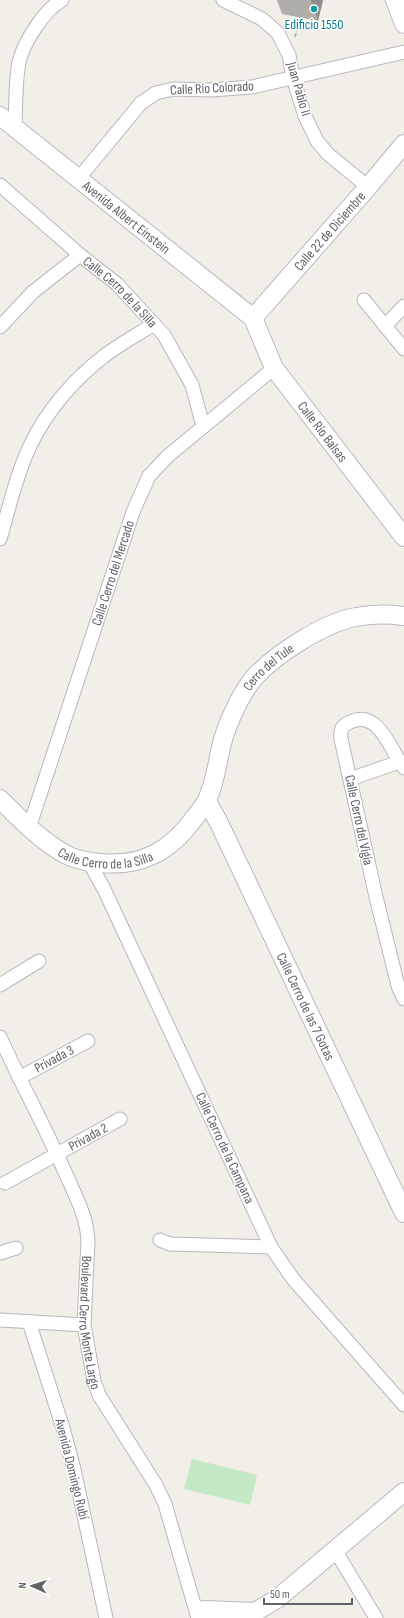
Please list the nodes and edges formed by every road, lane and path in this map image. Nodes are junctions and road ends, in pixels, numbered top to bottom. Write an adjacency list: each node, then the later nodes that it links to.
1 (62, 0): 10 (street)
2 (223, 0): 6 (street, Juan Pablo II)
3 (395, 0): 5 (street)
4 (300, 16): 6 (path)
5 (404, 24)
6 (285, 44): 8 (street, Juan Pablo II)
7 (404, 52): 8 (street, Calle Río Colorado)
8 (293, 78): 12 (street, Calle Río Colorado); 13 (street, Juan Pablo II)
9 (0, 116): 10 (street, Avenida Albert Einstein)
10 (15, 127): 12 (street, Avenida Albert Einstein)
11 (404, 144): 13 (street, Calle 22 de Diciembre)
12 (79, 178): 18 (street, Avenida Albert Einstein)
13 (368, 188): 18 (street, Calle 22 de Diciembre)
14 (3, 193): 15 (street, Calle Cerro de la Silla)
15 (80, 255): 19 (street, Calle Cerro de la Silla); 21 (street)
16 (364, 300): 20 (street)
17 (404, 306): 20 (street)
18 (253, 318): 23 (street, Calle Río Balsas)
19 (154, 324): 24 (street, Calle Cerro de la Silla); 26 (street)
20 (385, 326): 22 (street)
21 (0, 327)
22 (404, 349)
23 (274, 368): 24 (street, Calle Cerro del Mercado); 25 (street, Calle Río Balsas)
24 (203, 426): 32 (street, Calle Cerro del Mercado)
25 (404, 537)
26 (0, 539)
27 (404, 616): 31 (street, Cerro del Tule)
28 (402, 765): 29 (street); 29 (street, Calle Cerro del Vigía)
29 (350, 778): 36 (street, Calle Cerro del Vigía)
30 (0, 799): 32 (street, Calle Cerro de la Silla)
31 (207, 801): 33 (street, Calle Cerro de la Silla); 43 (street, Calle Cerro de las 7 Gotas)
32 (29, 828): 33 (street, Calle Cerro de la Silla)
33 (89, 862): 45 (street, Calle Cerro de la Campana)
34 (39, 961): 35 (street)
35 (0, 985)
36 (404, 999)
37 (0, 1037): 39 (street, Boulevard Cerro Monte Largo)
38 (88, 1041): 39 (street, Privada 3)
39 (19, 1078): 41 (street, Boulevard Cerro Monte Largo)
40 (120, 1119): 41 (street, Privada 2)
41 (57, 1154): 42 (street, Privada 2); 50 (street, Boulevard Cerro Monte Largo)
42 (5, 1182)
43 (404, 1213)
44 (160, 1240): 45 (street)
45 (271, 1247): 51 (street, Calle Cerro de la Campana)
46 (16, 1248): 47 (street)
47 (0, 1254)
48 (0, 1320): 49 (street)
49 (29, 1322): 50 (street); 56 (street, Avenida Domingo Rubí)
50 (84, 1325): 54 (street, Boulevard Cerro Monte Largo)
51 (404, 1405)
52 (404, 1492): 53 (street)
53 (335, 1550): 55 (street); 57 (street)
54 (202, 1612): 55 (street)
55 (256, 1616)
56 (106, 1618)
57 (376, 1618)

